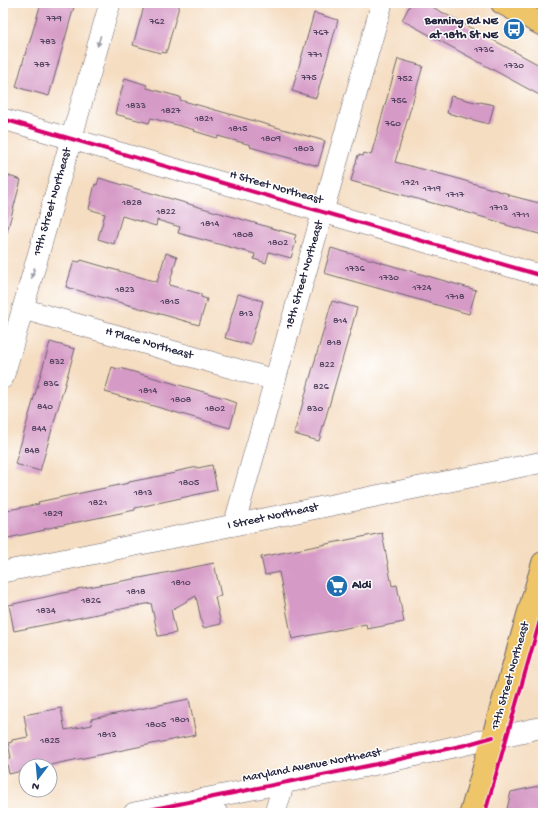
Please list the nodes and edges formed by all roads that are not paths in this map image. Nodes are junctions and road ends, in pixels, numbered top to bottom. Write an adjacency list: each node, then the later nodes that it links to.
1 (110, 3): 6 (street, 19th Street Northeast, one-way to 6)
2 (382, 3): 7 (street, 18th Street Northeast)
3 (502, 3): 4 (main road)
4 (543, 25)
5 (3, 119): 6 (street, H Street Northeast)
6 (71, 139): 7 (street, H Street Northeast); 9 (street, 19th Street Northeast, one-way to 9)
7 (323, 212): 8 (street, H Street Northeast); 11 (street, 18th Street Northeast)
8 (543, 276)
9 (23, 309): 10 (street, 19th Street Northeast); 11 (street, H Place Northeast)
10 (3, 378)
11 (275, 380): 13 (street, 18th Street Northeast)
12 (543, 462): 13 (street, I Street Northeast)
13 (234, 524): 15 (street, I Street Northeast)
14 (543, 563): 17 (main road, 17th Street Northeast)
15 (3, 572)
16 (543, 727): 17 (street, Maryland Avenue Northeast)
17 (493, 737): 18 (street, Maryland Avenue Northeast); 23 (main road, 17th Street Northeast)
18 (284, 782): 19 (street, Maryland Avenue Northeast); 22 (street)
19 (183, 803): 20 (street, Maryland Avenue Northeast); 21 (street)
20 (134, 813)
21 (217, 813)
22 (275, 813)
23 (472, 813)

